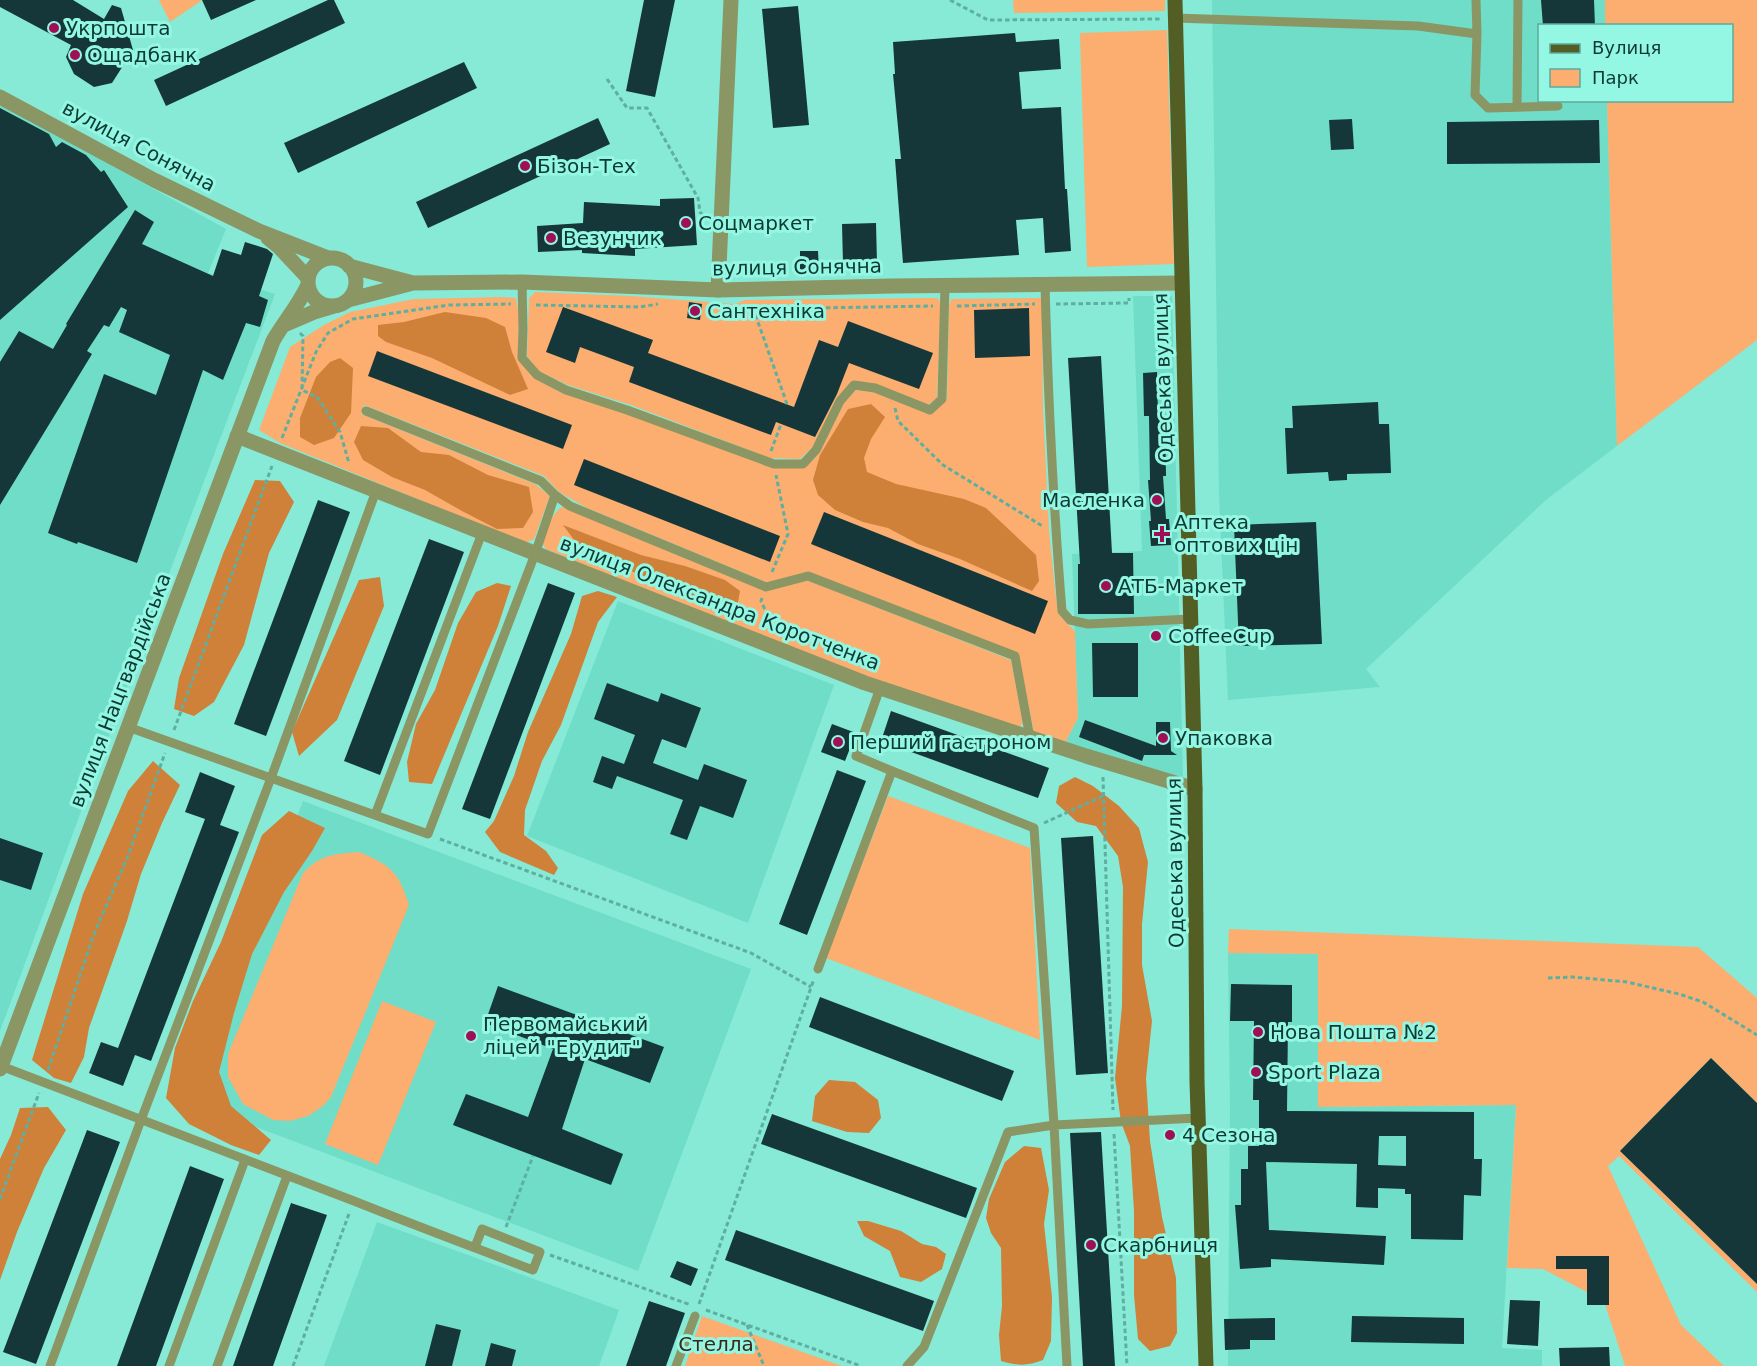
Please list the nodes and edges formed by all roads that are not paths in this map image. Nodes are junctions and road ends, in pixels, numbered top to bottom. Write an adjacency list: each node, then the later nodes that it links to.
1 (731, 0): 19 (street)
2 (1175, 0): 5 (main road, Одеська вулиця)
3 (1476, 0): 6 (lane)
4 (1518, 0): 9 (lane)
5 (1175, 18): 6 (lane); 16 (main road, Одеська вулиця)
6 (1477, 34): 9 (lane)
7 (0, 96): 10 (street, вулиця Сонячна)
8 (1558, 106): 9 (lane)
9 (1516, 107)
10 (259, 231): 11 (street, вулиця Сонячна); 13 (street, вулиця Сонячна)
11 (328, 258): 12 (street); 13 (street)
12 (349, 266): 15 (street, вулиця Сонячна); 20 (street)
13 (308, 282): 20 (street); 21 (street, вулиця Нацгвардійська)
14 (522, 282): 15 (street, вулиця Сонячна); 18 (lane); 19 (street, вулиця Сонячна)
15 (412, 283): 20 (street, вулиця Сонячна)
16 (1182, 283): 17 (street, вулиця Сонячна); 28 (main road, Одеська вулиця)
17 (1045, 284): 18 (street, вулиця Сонячна); 28 (lane)
18 (945, 285): 19 (street, вулиця Сонячна)
19 (718, 290)
20 (342, 303): 21 (street)
21 (285, 325): 23 (street, вулиця Нацгвардійська)
22 (366, 411): 25 (lane)
23 (237, 436): 24 (street, вулиця Олександра Коротченка); 30 (street, вулиця Нацгвардійська)
24 (376, 491): 26 (street, вулиця Олександра Коротченка); 33 (lane)
25 (555, 495): 27 (lane); 31 (lane)
26 (482, 533): 27 (street, вулиця Олександра Коротченка); 35 (lane)
27 (535, 554): 29 (street, вулиця Олександра Коротченка); 35 (lane)
28 (1191, 619): 34 (main road, Одеська вулиця)
29 (879, 688): 31 (street, вулиця Олександра Коротченка); 32 (lane)
30 (128, 727): 33 (lane); 37 (street, вулиця Нацгвардійська)
31 (1030, 738): 34 (street, вулиця Олександра Коротченка)
32 (892, 771): 36 (lane); 40 (lane)
33 (271, 778): 35 (lane); 39 (lane)
34 (1195, 789): 38 (main road, Одеська вулиця)
35 (375, 815)
36 (818, 969)
37 (1, 1068): 39 (lane)
38 (1198, 1118): 40 (lane); 51 (main road, Одеська вулиця)
39 (141, 1120): 41 (lane); 45 (lane)
40 (1054, 1125): 49 (lane); 50 (lane)
41 (245, 1160): 42 (lane); 46 (lane)
42 (287, 1176): 43 (lane); 47 (lane)
43 (475, 1247): 43 (lane)
44 (696, 1312): 48 (lane)
45 (50, 1366)
46 (169, 1366)
47 (217, 1366)
48 (676, 1366)
49 (907, 1366)
50 (1066, 1366)
51 (1206, 1366)

